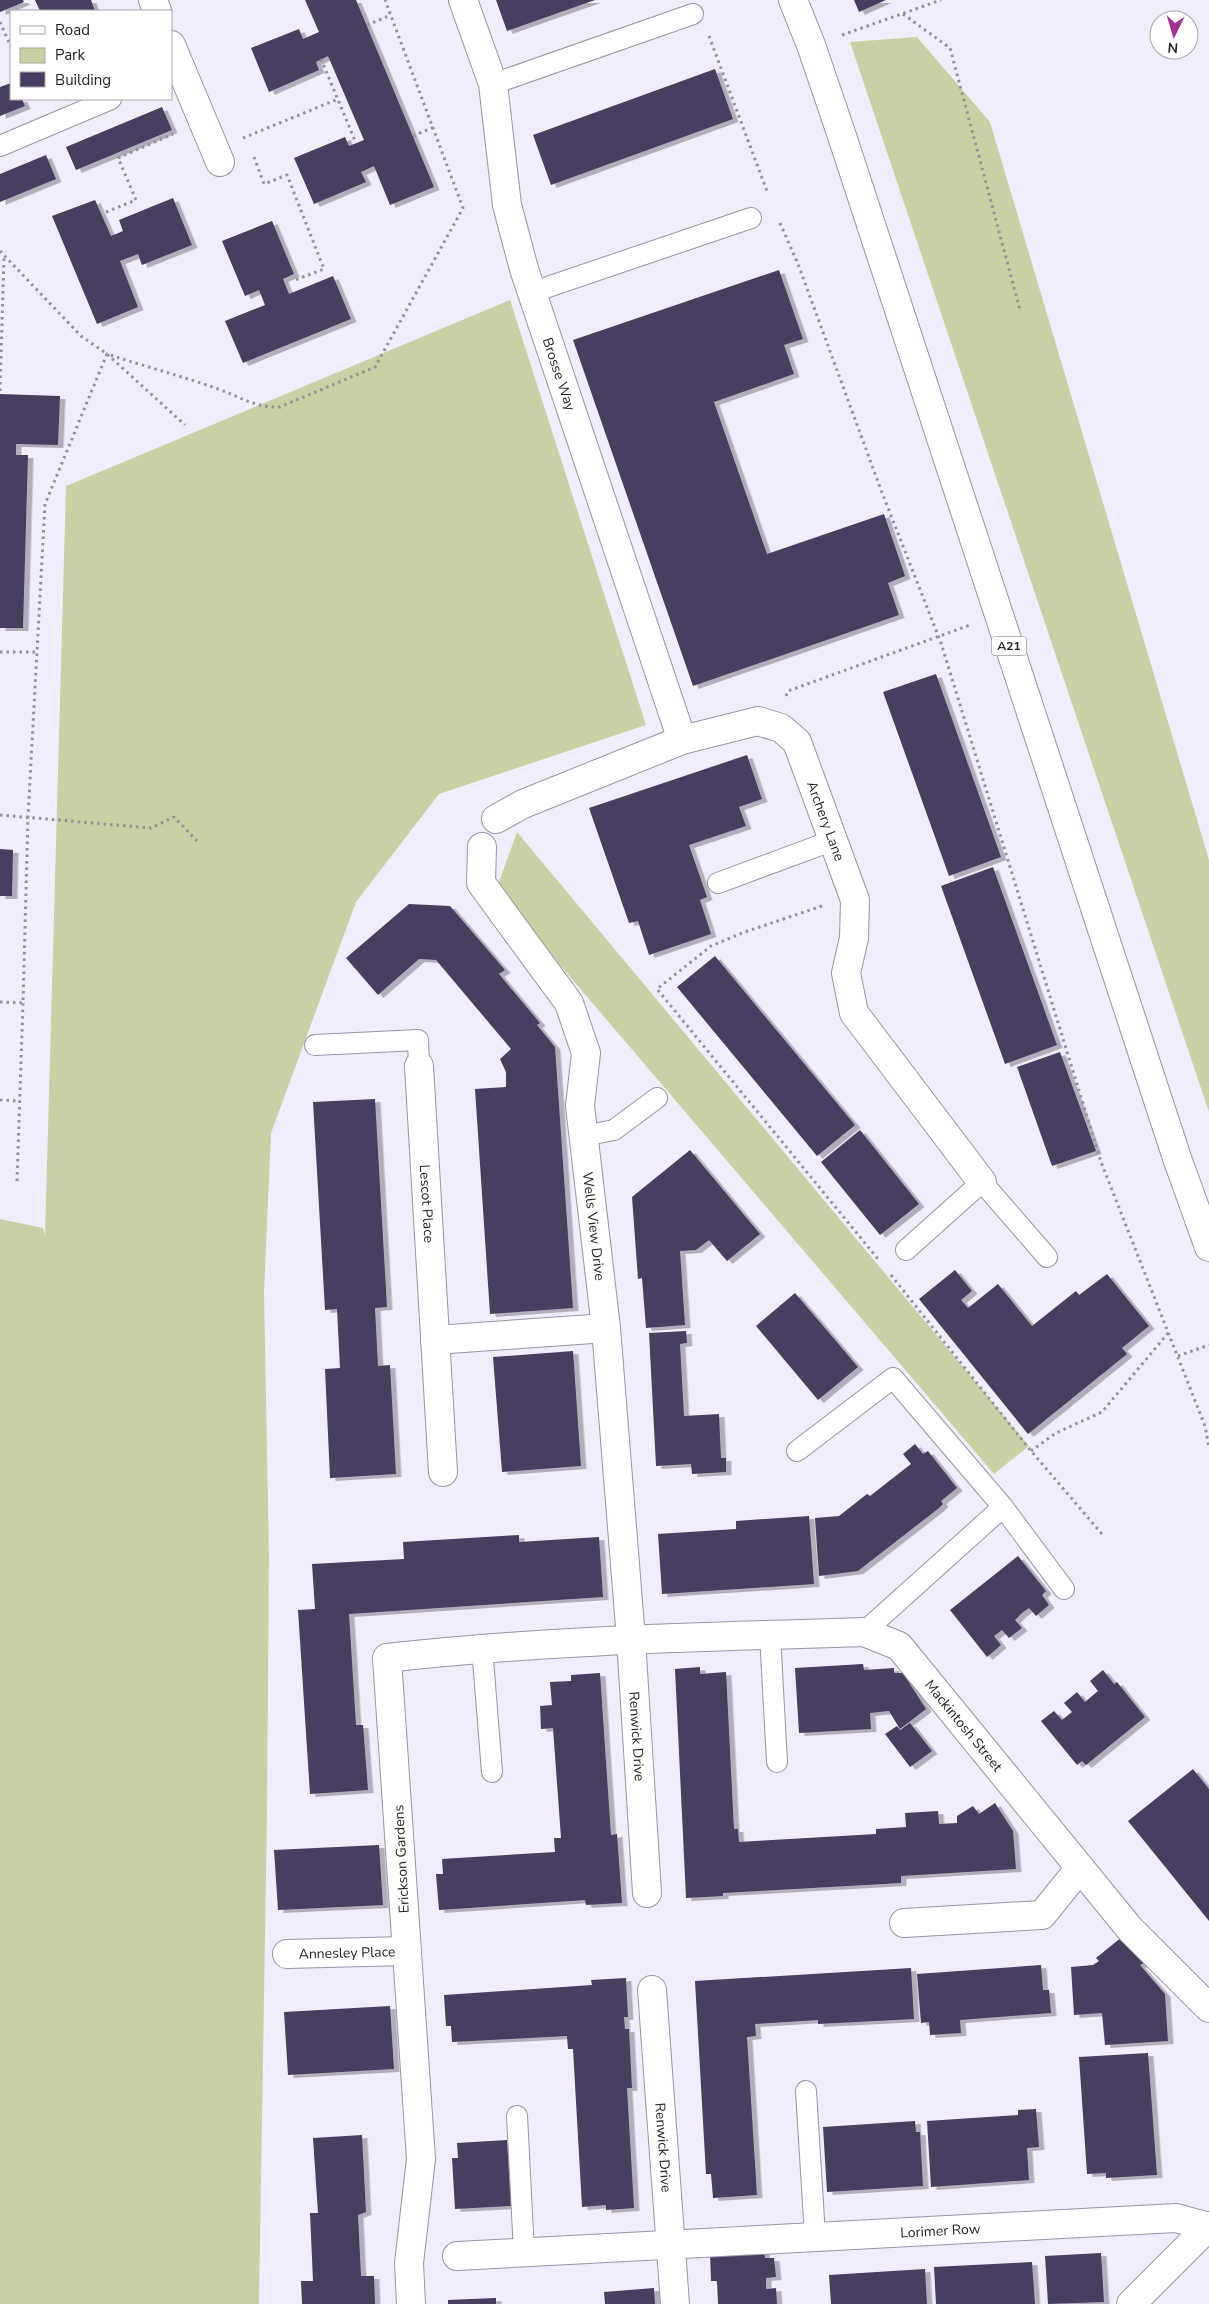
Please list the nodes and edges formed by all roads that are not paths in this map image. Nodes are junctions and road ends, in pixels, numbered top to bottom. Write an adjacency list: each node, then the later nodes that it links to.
1 (463, 0): 5 (street, Brosse Way)
2 (793, 0): 21 (street, A21)
3 (699, 21): 5 (lane)
4 (174, 62): 8 (street)
5 (492, 84): 10 (street, Brosse Way)
6 (109, 100): 7 (lane)
7 (0, 146)
8 (220, 162)
9 (751, 218): 10 (lane)
10 (533, 292): 11 (street, Brosse Way)
11 (682, 740): 12 (street, Archery Lane); 13 (street, Archery Lane)
12 (496, 819)
13 (834, 840): 15 (lane); 20 (street, Archery Lane)
14 (482, 847): 19 (street, Wells View Drive)
15 (718, 883)
16 (314, 1045): 17 (lane)
17 (419, 1066): 25 (street, Lescot Place)
18 (657, 1098): 19 (lane)
19 (583, 1136): 24 (street, Wells View Drive)
20 (982, 1182): 22 (lane); 23 (lane)
21 (1209, 1247)
22 (906, 1250)
23 (1047, 1257)
24 (606, 1328): 25 (street); 32 (street, Wells View Drive)
25 (435, 1340): 27 (street, Lescot Place)
26 (797, 1450): 28 (lane)
27 (443, 1472)
28 (1003, 1507): 29 (lane); 30 (lane)
29 (1064, 1589)
30 (864, 1632): 31 (street, Mackintosh Street); 36 (street, Mackintosh Street)
31 (770, 1635): 32 (street, Mackintosh Street); 34 (lane)
32 (631, 1638): 33 (street, Erickson Gardens); 37 (street, Renwick Drive)
33 (482, 1647): 35 (lane); 39 (street, Erickson Gardens)
34 (777, 1762)
35 (492, 1772)
36 (1080, 1868): 38 (street); 42 (street, Mackintosh Street)
37 (647, 1893)
38 (904, 1923)
39 (406, 1951): 40 (street, Annesley Place); 50 (street, Erickson Gardens)
40 (287, 1954)
41 (652, 1990): 47 (street, Renwick Drive)
42 (1209, 2008)
43 (806, 2091): 46 (lane)
44 (517, 2116): 48 (lane)
45 (1209, 2226): 46 (street, Lorimer Row); 52 (street)
46 (815, 2236): 47 (street, Lorimer Row)
47 (670, 2244): 48 (street, Lorimer Row); 51 (street, Renwick Drive)
48 (524, 2252): 49 (street, Lorimer Row)
49 (456, 2256)
50 (411, 2304)
51 (675, 2304)
52 (1131, 2304)

